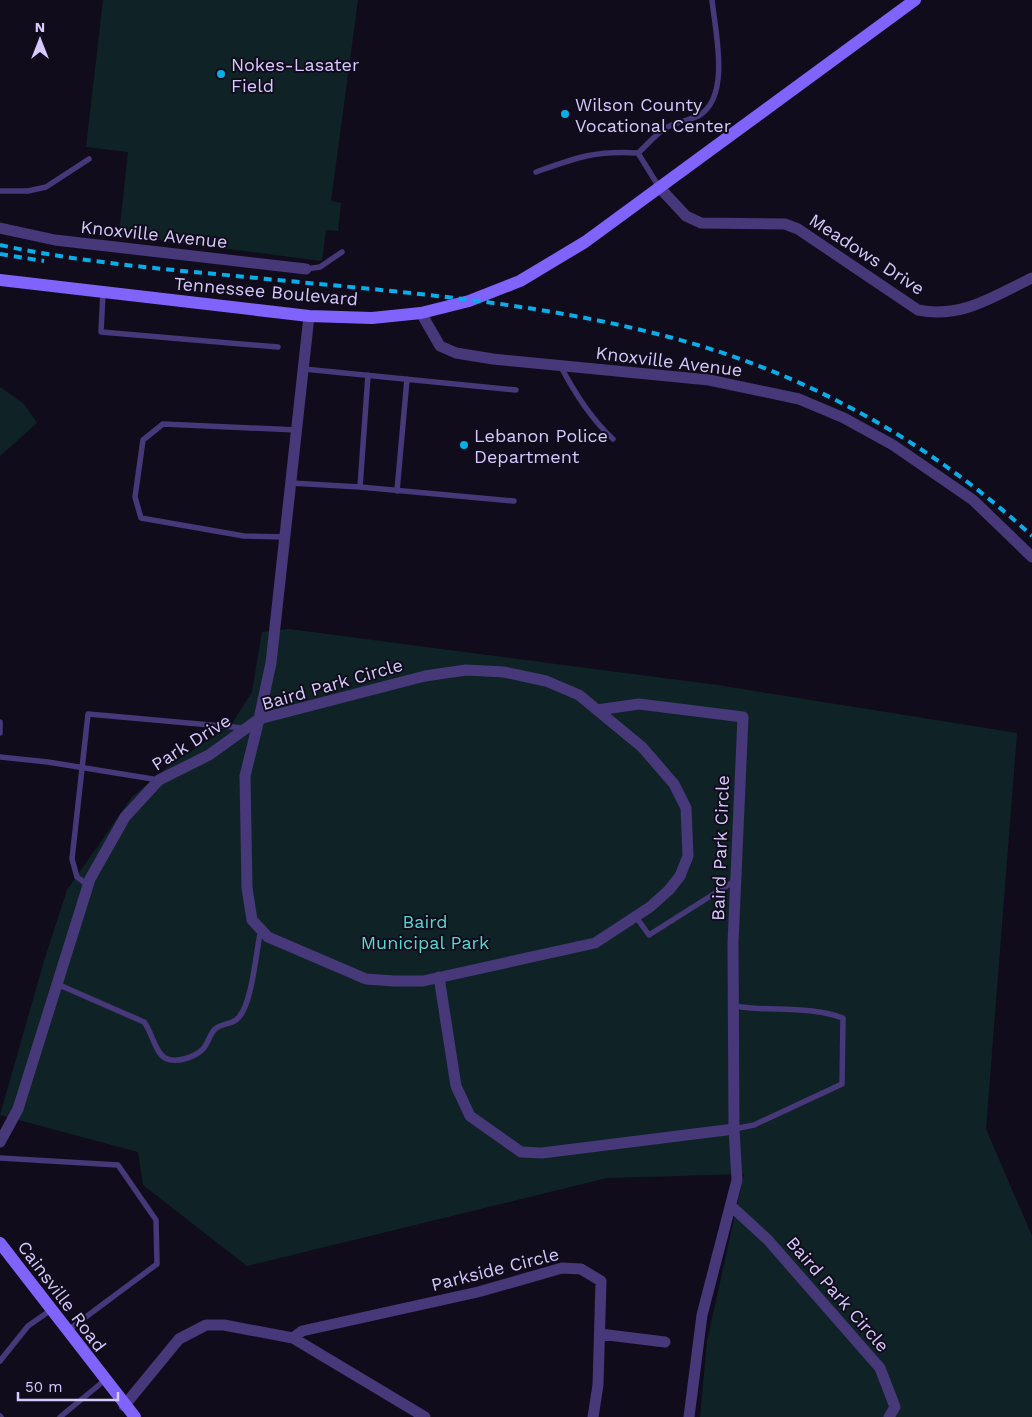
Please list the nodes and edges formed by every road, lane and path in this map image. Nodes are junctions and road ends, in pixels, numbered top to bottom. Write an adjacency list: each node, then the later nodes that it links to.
1 (712, 0): 3 (lane)
2 (915, 0): 6 (street, Tennessee Boulevard)
3 (638, 153): 5 (lane); 6 (lane)
4 (89, 159): 7 (lane)
5 (536, 172)
6 (659, 188): 11 (street, Meadows Drive); 14 (street, Tennessee Boulevard)
7 (0, 191)
8 (0, 228): 10 (street, Knoxville Avenue)
9 (342, 252): 10 (lane)
10 (306, 269)
11 (1032, 278)
12 (0, 280): 13 (street, Tennessee Boulevard)
13 (103, 292): 15 (street, Tennessee Boulevard); 16 (lane)
14 (421, 313): 15 (street, Tennessee Boulevard); 17 (street, Knoxville Avenue)
15 (309, 316): 18 (street, Park Drive)
16 (278, 347)
17 (560, 365): 23 (lane); 29 (street, Knoxville Avenue)
18 (304, 369): 19 (lane); 22 (street, Park Drive)
19 (368, 375): 20 (lane); 25 (lane)
20 (407, 379): 21 (lane); 26 (lane)
21 (516, 390)
22 (297, 430): 24 (street, Park Drive); 28 (lane)
23 (613, 439)
24 (291, 483): 25 (lane); 28 (street, Park Drive)
25 (360, 488): 26 (lane)
26 (397, 491): 27 (lane)
27 (514, 501)
28 (285, 537): 31 (street, Park Drive)
29 (1032, 556)
30 (597, 710): 31 (street, Baird Park Circle); 38 (street, Baird Park Circle); 40 (street, Baird Park Circle)
31 (259, 719): 33 (street, Park Drive); 41 (street, Baird Park Circle)
32 (0, 722): 34 (lane)
33 (246, 728): 36 (lane); 37 (street, Park Drive)
34 (0, 733)
35 (0, 757): 36 (lane)
36 (82, 768): 37 (lane); 39 (lane)
37 (159, 780): 39 (street, Park Drive)
38 (737, 878): 40 (lane); 44 (street, Baird Park Circle)
39 (88, 885): 43 (street, Park Drive)
40 (636, 917): 42 (street, Baird Park Circle)
41 (261, 929): 42 (street, Baird Park Circle); 43 (lane)
42 (440, 977): 45 (street)
43 (57, 984): 46 (street, Park Drive)
44 (733, 1006): 45 (street, Baird Park Circle); 45 (lane)
45 (734, 1129): 48 (street, Baird Park Circle)
46 (0, 1142)
47 (0, 1158): 51 (lane)
48 (731, 1206): 62 (street, Baird Park Circle); 63 (street, Baird Park Circle)
49 (0, 1243): 50 (street, Cainsville Road)
50 (51, 1310): 51 (street, Cainsville Road); 55 (lane)
51 (67, 1331): 56 (street, Cainsville Road)
52 (600, 1334): 53 (street, Parkside Circle); 54 (street); 61 (street, Parkside Circle)
53 (293, 1338): 57 (street); 60 (street)
54 (665, 1342)
55 (0, 1360)
56 (105, 1380): 57 (street, Cainsville Road); 58 (lane)
57 (124, 1406): 59 (street, Cainsville Road)
58 (60, 1417)
59 (135, 1417)
60 (425, 1417)
61 (593, 1417)
62 (689, 1417)
63 (889, 1417)

